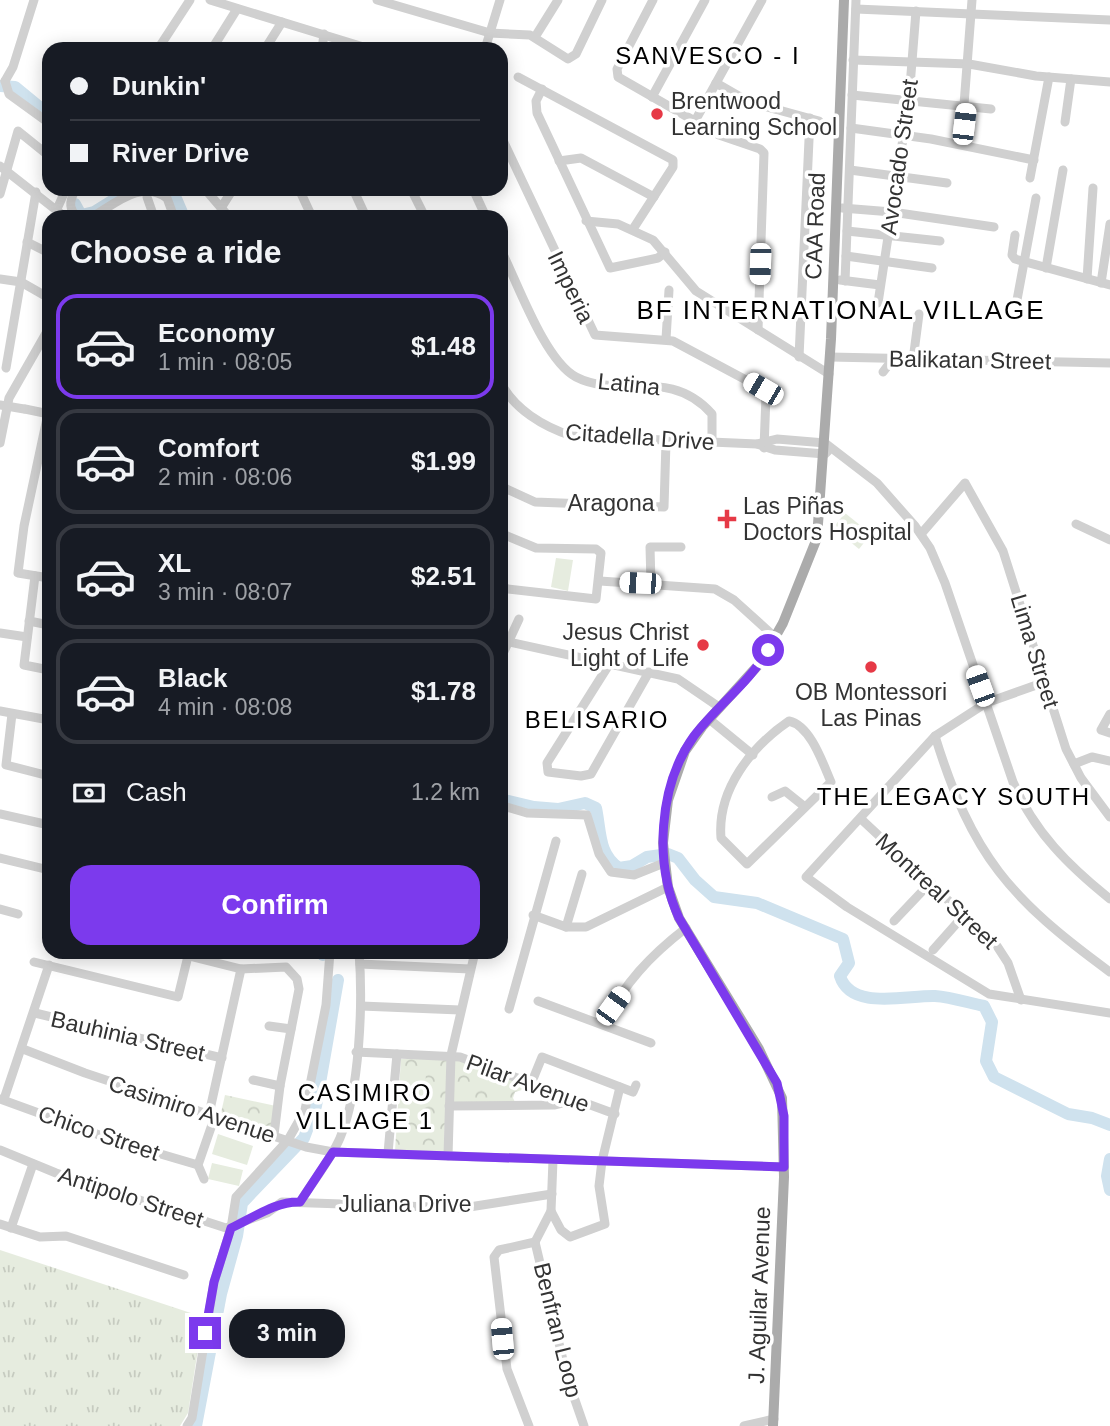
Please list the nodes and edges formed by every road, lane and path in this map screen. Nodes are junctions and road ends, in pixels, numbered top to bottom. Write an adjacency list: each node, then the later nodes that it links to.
1 (34, 0): 34 (street)
2 (190, 0): 22 (street)
3 (210, 0): 14 (street)
4 (377, 0): 19 (street)
5 (500, 0): 19 (street)
6 (558, 0): 21 (street)
7 (603, 0): 21 (street)
8 (653, 0): 39 (street)
9 (705, 0): 39 (street)
10 (762, 0): 36 (street)
11 (844, 0): 71 (main road, CAA Road)
12 (972, 0): 16 (street)
13 (856, 4): 15 (street); 28 (street)
14 (237, 9): 18 (street); 23 (street)
15 (916, 11): 16 (street); 29 (street, Avocado Street)
16 (973, 13): 17 (street); 30 (street)
17 (1110, 20)
18 (282, 22): 20 (street); 24 (street)
19 (490, 33): 21 (street); 27 (street)
20 (324, 34): 25 (street); 26 (street)
21 (535, 37)
22 (163, 42)
23 (216, 42)
24 (269, 42)
25 (323, 42)
26 (349, 42)
27 (487, 42)
28 (853, 60): 29 (street); 38 (street)
29 (913, 61): 30 (street); 40 (street, Avocado Street)
30 (969, 64): 31 (street); 41 (street)
31 (1049, 76): 33 (street); 51 (street)
32 (518, 77): 37 (street)
33 (1071, 79): 35 (street); 45 (street)
34 (3, 82): 43 (street)
35 (1110, 82)
36 (716, 83): 44 (street); 108 (street)
37 (542, 89): 52 (street); 68 (street)
38 (852, 95): 40 (street); 46 (street)
39 (652, 97): 44 (street)
40 (909, 99): 41 (street); 47 (street, Avocado Street)
41 (967, 104): 42 (street); 48 (street)
42 (991, 109)
43 (42, 118)
44 (695, 121): 105 (street)
45 (1065, 122)
46 (851, 128): 47 (street); 54 (street)
47 (903, 134): 48 (street); 56 (street, Avocado Street)
48 (961, 144): 51 (street)
49 (42, 150): 53 (street)
50 (508, 151): 107 (street, Imperia)
51 (1034, 160): 57 (street)
52 (559, 161): 68 (street); 77 (street)
53 (3, 168): 60 (street); 61 (street)
54 (850, 170): 56 (street); 71 (street)
55 (1063, 170): 93 (street)
56 (897, 174): 58 (street); 76 (street, Avocado Street)
57 (1030, 178)
58 (947, 183)
59 (1093, 188): 95 (street)
60 (36, 192): 72 (street); 85 (street)
61 (0, 194)
62 (63, 196): 72 (street)
63 (128, 196): 73 (street)
64 (162, 196): 75 (street)
65 (211, 196): 70 (street)
66 (229, 196): 70 (street)
67 (146, 197): 74 (street)
68 (654, 197): 80 (street)
69 (1036, 198): 90 (street)
70 (221, 208)
71 (843, 208): 76 (street); 81 (street); 96 (main road, CAA Road)
72 (57, 209)
73 (104, 210)
74 (151, 210)
75 (171, 210)
76 (892, 212): 79 (street); 83 (street, Avocado Street)
77 (586, 221): 80 (street); 87 (street)
78 (1110, 224): 98 (street)
79 (994, 227)
80 (633, 229): 87 (street)
81 (847, 231): 83 (street); 88 (street)
82 (1015, 234): 90 (street)
83 (888, 235): 84 (street); 89 (street, Avocado Street)
84 (940, 241)
85 (27, 242): 86 (street); 97 (street)
86 (42, 250)
87 (665, 252): 105 (street)
88 (846, 256): 89 (street); 96 (street)
89 (884, 261): 92 (street); 99 (street, Avocado Street)
90 (1027, 262): 93 (street); 102 (street)
91 (508, 264): 124 (street, Latina)
92 (932, 268)
93 (1046, 268): 95 (street)
94 (0, 279): 97 (street)
95 (1087, 279): 98 (street)
96 (840, 280): 99 (street); 109 (main road, CAA Road)
97 (21, 282): 101 (street); 113 (street)
98 (1106, 284)
99 (880, 285): 103 (street, Avocado Street)
100 (669, 290): 107 (street)
101 (42, 294)
102 (1017, 300)
103 (878, 303)
104 (919, 314): 111 (street)
105 (758, 330): 108 (street)
106 (42, 339): 114 (street)
107 (666, 339): 125 (street, Imperia)
108 (799, 357): 116 (street)
109 (831, 357): 110 (street, Balikatan Street); 116 (main road, CAA Road)
110 (892, 359): 111 (street, Balikatan Street); 115 (street)
111 (913, 360): 112 (street, Balikatan Street)
112 (1110, 363)
113 (3, 367): 114 (street)
114 (24, 369): 118 (street)
115 (883, 372)
116 (829, 374): 126 (main road, CAA Road)
117 (508, 391): 122 (street, Citadella Drive)
118 (4, 406): 119 (street); 123 (street)
119 (42, 411)
120 (791, 439): 125 (street, Citadella Drive); 126 (street, Citadella Drive); 127 (street)
121 (42, 440): 134 (street)
122 (666, 442): 124 (street, Citadella Drive); 128 (street, Aragona)
123 (0, 443)
124 (712, 443): 125 (street, Citadella Drive)
125 (762, 444): 127 (street, Citadella Drive)
126 (827, 449): 127 (street, Citadella Drive); 130 (street); 145 (main road)
127 (790, 451)
128 (508, 490)
129 (1076, 524): 132 (street)
130 (921, 534): 150 (street, Lima Street); 151 (street)
131 (508, 536): 136 (street)
132 (1110, 540)
133 (681, 547): 137 (street)
134 (35, 576): 135 (street); 140 (street)
135 (42, 577)
136 (600, 581): 137 (street); 138 (street)
137 (650, 583): 145 (street)
138 (508, 589)
139 (519, 619): 143 (street)
140 (29, 621): 141 (street); 144 (street)
141 (42, 624)
142 (0, 633): 144 (street)
143 (508, 634)
144 (27, 637): 148 (street)
145 (776, 638): 152 (main road)
146 (508, 641): 147 (street)
147 (610, 663): 149 (street); 149 (street)
148 (42, 669)
149 (649, 672): 152 (street)
150 (1045, 682): 151 (street); 162 (street, Lima Street)
151 (986, 703): 159 (street); 178 (street)
152 (719, 707): 157 (main road)
153 (0, 711): 154 (street)
154 (12, 714): 156 (street); 163 (street)
155 (1110, 714): 158 (street)
156 (42, 719)
157 (709, 719): 160 (street); 173 (main road, J. Aguilar Avenue)
158 (1110, 733)
159 (935, 736): 169 (street); 197 (street)
160 (753, 755): 166 (street); 166 (street)
161 (1110, 761): 162 (street)
162 (1074, 764): 168 (street, Lima Street)
163 (42, 774)
164 (772, 797): 166 (street)
165 (508, 807): 173 (street)
166 (806, 807)
167 (0, 814): 170 (street)
168 (1110, 817)
169 (861, 819): 176 (street, Montreal Street); 198 (street)
170 (42, 823)
171 (556, 841): 182 (street)
172 (0, 858): 174 (street)
173 (664, 862): 177 (main road, J. Aguilar Avenue)
174 (42, 868)
175 (582, 874): 184 (street)
176 (931, 882): 181 (street, Montreal Street); 183 (street)
177 (668, 887): 184 (street); 185 (main road, J. Aguilar Avenue)
178 (1110, 899)
179 (0, 909): 180 (street)
180 (18, 914)
181 (965, 914): 186 (street); 198 (street, Montreal Street)
182 (533, 915): 184 (street); 201 (street)
183 (894, 921)
184 (566, 927)
185 (686, 928): 205 (street); 234 (main road, J. Aguilar Avenue)
186 (933, 950)
187 (187, 959): 194 (street)
188 (200, 959): 195 (street)
189 (329, 959): 225 (street)
190 (360, 959): 193 (street)
191 (473, 959): 196 (street)
192 (34, 962): 194 (street)
193 (360, 964): 196 (street); 200 (street)
194 (48, 965): 203 (street)
195 (241, 969): 207 (street); 213 (street)
196 (470, 969): 202 (street)
197 (1110, 972)
198 (1021, 1000): 204 (street)
199 (538, 1001): 205 (street)
200 (361, 1006): 202 (street); 210 (street)
201 (509, 1009)
202 (460, 1010): 212 (street)
203 (35, 1013): 209 (street); 213 (street, Bauhinia Street)
204 (1110, 1013)
205 (604, 1025): 208 (street)
206 (269, 1026): 207 (street)
207 (291, 1029): 217 (street)
208 (650, 1043)
209 (23, 1049): 219 (street); 223 (street, Casimiro Avenue)
210 (356, 1052): 211 (street, Pilar Avenue); 227 (street)
211 (397, 1054): 212 (street, Pilar Avenue); 228 (street)
212 (451, 1055): 215 (street, Pilar Avenue); 221 (street)
213 (222, 1058): 223 (street)
214 (253, 1080): 217 (street)
215 (531, 1084): 218 (street); 220 (street, Pilar Avenue)
216 (636, 1085): 218 (street)
217 (279, 1086): 224 (street)
218 (620, 1087): 222 (street)
219 (2, 1099): 233 (street, Chico Street)
220 (575, 1100): 221 (street); 222 (street, Pilar Avenue)
221 (449, 1106): 229 (street)
222 (615, 1114): 231 (street)
223 (212, 1115): 224 (street, Casimiro Avenue); 233 (street)
224 (274, 1135): 225 (street, Casimiro Avenue)
225 (291, 1141): 227 (street, Casimiro Avenue); 240 (street)
226 (0, 1150): 232 (street, Antipolo Street)
227 (333, 1152): 228 (street, Casimiro Avenue); 237 (street)
228 (388, 1153): 229 (street, Casimiro Avenue)
229 (448, 1156): 230 (street, Casimiro Avenue)
230 (553, 1160): 231 (street, Casimiro Avenue); 236 (street)
231 (602, 1161): 234 (street, Casimiro Avenue); 238 (street)
232 (33, 1164): 240 (street, Antipolo Street); 241 (street)
233 (198, 1165): 235 (street)
234 (784, 1167): 244 (main road, J. Aguilar Avenue)
235 (204, 1179)
236 (552, 1195): 237 (street, Juliana Drive); 238 (street)
237 (300, 1202): 240 (street, Antipolo Street)
238 (551, 1211): 242 (street)
239 (0, 1224): 241 (street)
240 (233, 1227): 245 (street)
241 (11, 1228): 243 (street)
242 (535, 1242): 246 (street, Benfran Loop); 247 (street, Benfran Loop)
243 (184, 1275)
244 (774, 1423): 248 (street)
245 (187, 1426)
246 (529, 1426)
247 (584, 1426)
248 (744, 1426)

